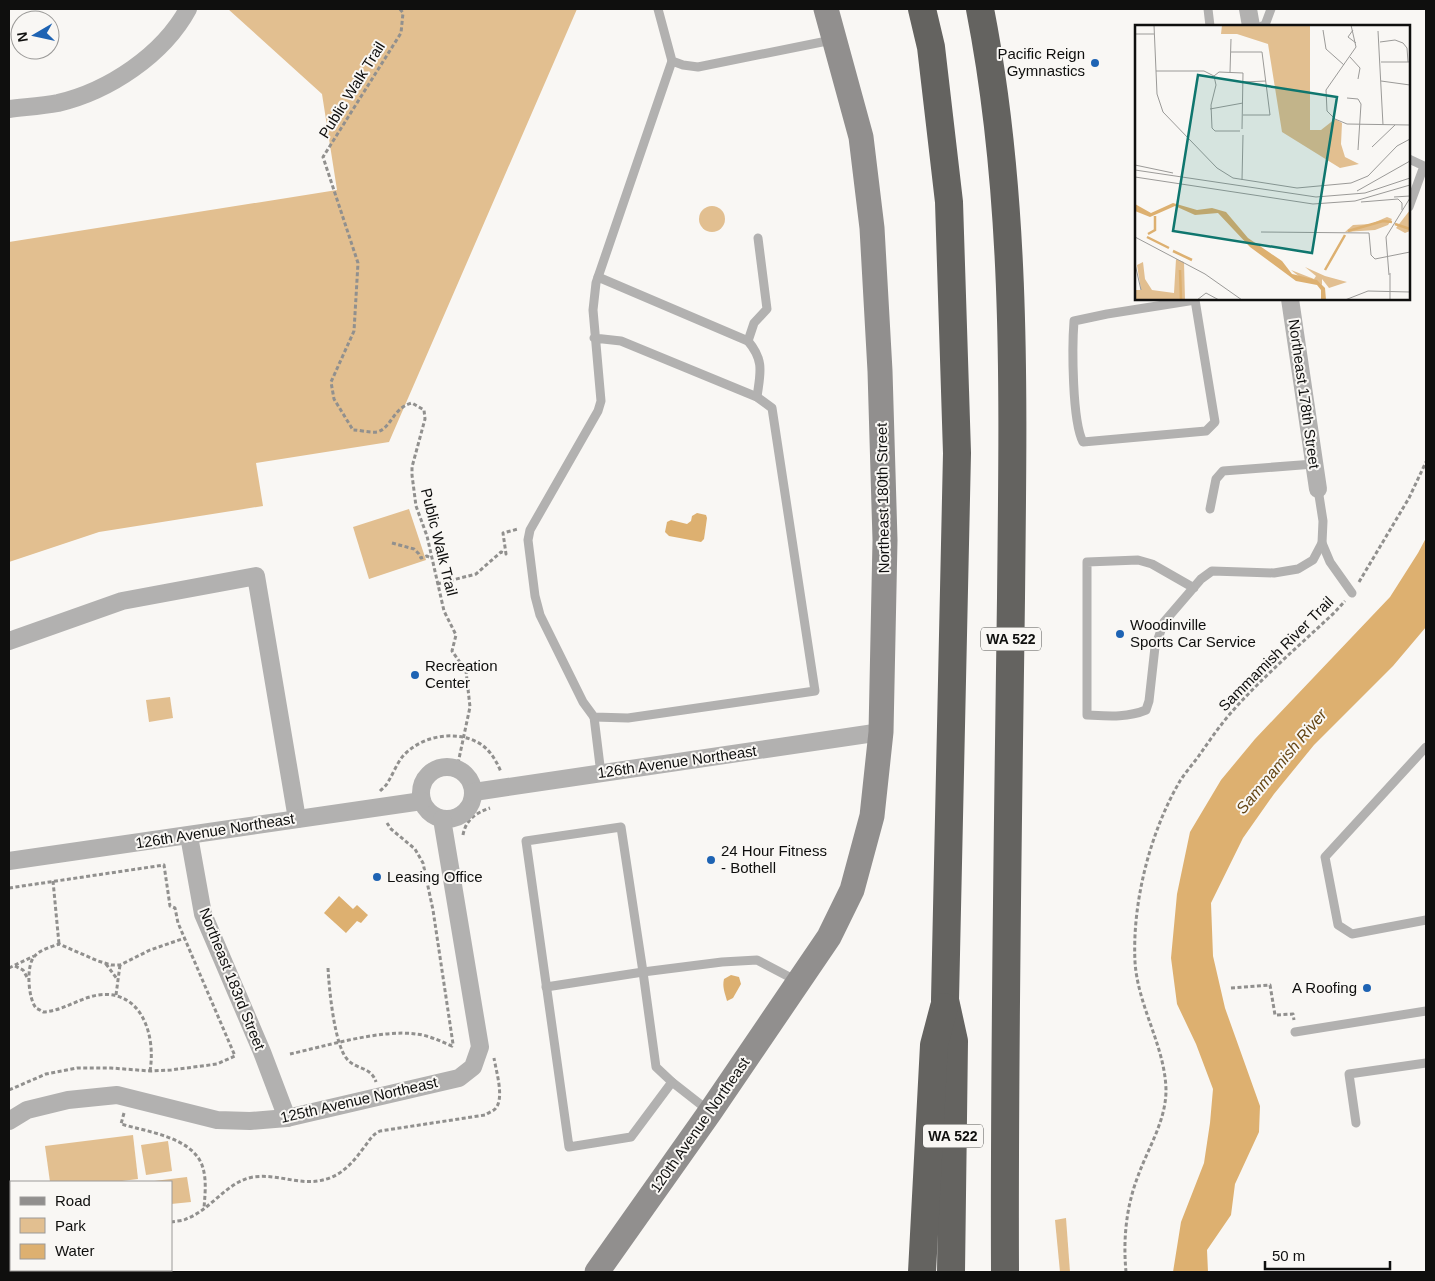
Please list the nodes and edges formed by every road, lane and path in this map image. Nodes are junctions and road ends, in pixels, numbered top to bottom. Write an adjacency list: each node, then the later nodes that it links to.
1 (188, 9): 15 (street)
2 (400, 9): 33 (path, Public Walk Trail)
3 (658, 9): 14 (lane)
4 (826, 9): 13 (main road, Northeast 180th Street)
5 (922, 9): 71 (highway, WA 522)
6 (980, 9): 92 (highway, WA 522)
7 (1208, 9): 10 (lane)
8 (1248, 9): 11 (street)
9 (1271, 9): 12 (lane)
10 (1210, 25)
11 (1250, 25)
12 (1265, 25)
13 (835, 40): 14 (lane); 39 (main road, Northeast 180th Street)
14 (672, 62): 19 (lane)
15 (9, 109)
16 (1410, 159): 17 (lane)
17 (1410, 204)
18 (758, 238): 24 (lane)
19 (598, 277): 23 (lane); 24 (lane)
20 (1189, 300): 21 (lane)
21 (1195, 300)
22 (1290, 300): 27 (street, Northeast 178th Street)
23 (594, 338): 25 (lane); 30 (lane)
24 (748, 341): 25 (lane)
25 (757, 397): 38 (lane)
26 (1426, 462): 36 (path, Sammamish River Trail)
27 (1314, 464): 28 (street, Northeast 178th Street); 29 (lane)
28 (1318, 489): 32 (lane)
29 (1210, 509)
30 (530, 532): 34 (path); 38 (lane)
31 (392, 543): 33 (path)
32 (1322, 543): 35 (lane); 36 (lane)
33 (432, 558): 34 (path, Public Walk Trail)
34 (438, 584): 40 (path, Public Walk Trail)
35 (1194, 588): 35 (lane)
36 (1352, 592): 93 (path, Sammamish River Trail)
37 (9, 641): 48 (street)
38 (594, 717): 43 (lane)
39 (881, 732): 43 (street, 126th Avenue Northeast); 67 (main road, Northeast 180th Street)
40 (464, 738): 42 (path, Public Walk Trail); 44 (path); 47 (path)
41 (1426, 747): 55 (lane)
42 (456, 768): 45 (street); 46 (street)
43 (601, 774): 44 (street, 126th Avenue Northeast)
44 (504, 788): 45 (street, 126th Avenue Northeast); 51 (path)
45 (474, 792): 49 (street)
46 (422, 801): 47 (street, 126th Avenue Northeast); 49 (street)
47 (381, 807): 48 (street, 126th Avenue Northeast); 74 (path)
48 (297, 819): 50 (street, 126th Avenue Northeast)
49 (442, 819): 81 (street, 125th Avenue Northeast)
50 (189, 836): 52 (street, 126th Avenue Northeast); 84 (street, Northeast 183rd Street)
51 (462, 838)
52 (9, 861)
53 (53, 882): 54 (path); 56 (path); 57 (path)
54 (9, 888)
55 (1426, 920)
56 (185, 938): 60 (path); 78 (path)
57 (59, 944): 58 (path); 59 (path)
58 (35, 956): 61 (path); 65 (path)
59 (106, 963): 60 (path); 66 (path)
60 (120, 965): 66 (path)
61 (15, 966): 62 (path); 65 (path)
62 (9, 968)
63 (328, 968): 74 (path)
64 (643, 972): 67 (lane); 68 (lane); 68 (lane); 79 (lane)
65 (28, 979): 70 (path)
66 (118, 980): 70 (path)
67 (801, 980): 83 (main road, 120th Avenue Northeast)
68 (546, 987): 79 (lane)
69 (1231, 988): 73 (path)
70 (116, 995): 78 (path)
71 (945, 1000): 90 (highway); 91 (highway, WA 522)
72 (1426, 1011): 73 (lane)
73 (1296, 1032)
74 (340, 1043): 75 (path); 81 (path)
75 (290, 1054)
76 (494, 1057): 87 (path)
77 (1426, 1062): 86 (lane)
78 (150, 1071): 80 (path)
79 (672, 1082): 83 (lane)
80 (9, 1090)
81 (380, 1097): 84 (street, 125th Avenue Northeast)
82 (127, 1098): 84 (street, 125th Avenue Northeast); 85 (street, 125th Avenue Northeast); 87 (path)
83 (710, 1112): 89 (main road, 120th Avenue Northeast)
84 (287, 1118)
85 (9, 1121)
86 (1356, 1123)
87 (204, 1209): 88 (path)
88 (172, 1222)
89 (597, 1272)
90 (922, 1272)
91 (951, 1272)
92 (1005, 1272)
93 (1126, 1272)

